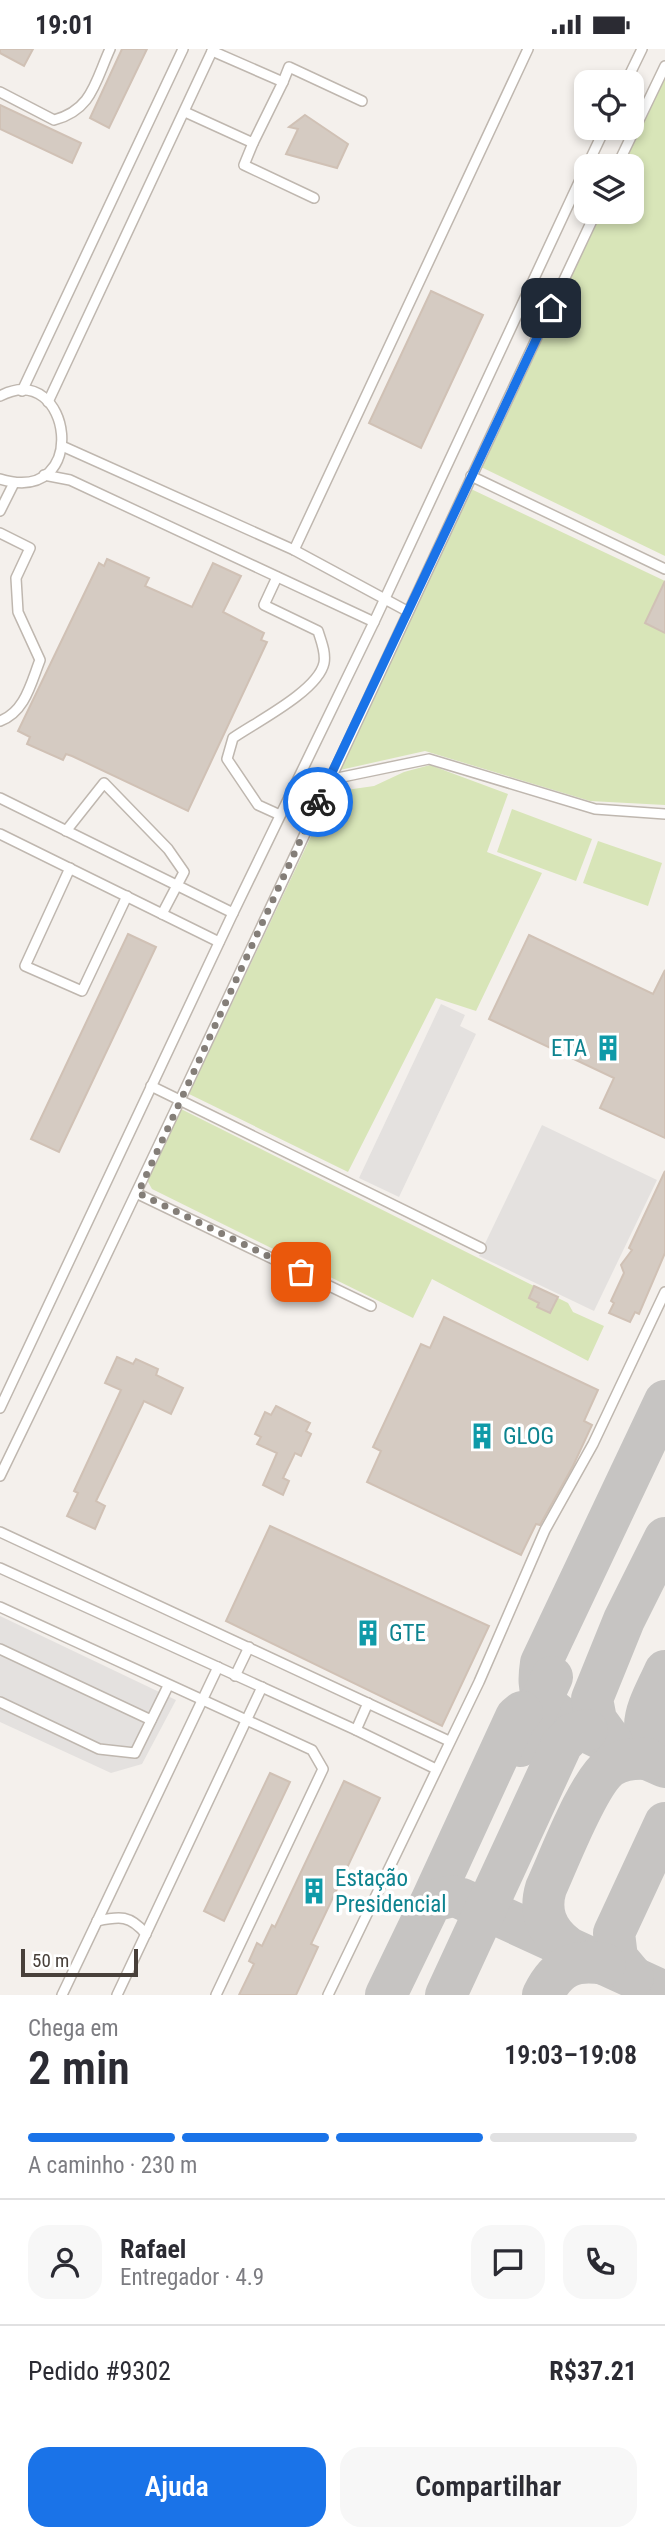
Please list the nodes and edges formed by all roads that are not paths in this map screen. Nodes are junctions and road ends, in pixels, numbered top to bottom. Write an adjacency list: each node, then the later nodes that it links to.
1 (110, 49): 9 (lane)
2 (183, 49): 17 (lane)
3 (528, 49): 27 (lane)
4 (642, 49): 7 (lane)
5 (213, 50): 8 (lane); 11 (lane)
6 (665, 66): 13 (lane)
7 (632, 70)
8 (283, 82): 10 (lane); 12 (lane)
9 (0, 92)
10 (362, 101)
11 (185, 112): 12 (lane); 19 (lane)
12 (253, 143): 15 (lane)
13 (624, 154)
14 (574, 194): 30 (lane)
15 (314, 198)
16 (590, 224): 22 (lane)
17 (22, 391): 18 (lane); 19 (lane)
18 (0, 396)
19 (48, 402): 20 (lane)
20 (62, 446): 21 (lane); 27 (lane)
21 (44, 475): 24 (lane); 29 (lane)
22 (471, 476): 28 (lane); 31 (lane)
23 (0, 479): 24 (lane)
24 (14, 483): 25 (lane)
25 (0, 511)
26 (0, 533): 33 (lane)
27 (294, 550): 30 (lane)
28 (665, 569)
29 (277, 576): 32 (lane); 37 (lane)
30 (384, 596): 31 (lane); 32 (lane)
31 (407, 611): 34 (lane)
32 (374, 622): 37 (lane)
33 (0, 721)
34 (328, 780): 36 (lane); 47 (lane)
35 (0, 798): 38 (lane)
36 (665, 814)
37 (280, 815): 43 (lane)
38 (66, 831): 41 (lane); 41 (lane)
39 (0, 834): 40 (lane)
40 (71, 869): 42 (lane); 42 (lane)
41 (176, 885): 43 (lane); 44 (lane)
42 (127, 897): 44 (lane)
43 (233, 913): 45 (lane)
44 (162, 914): 45 (lane)
45 (219, 942): 46 (lane)
46 (151, 1086): 47 (lane); 52 (lane)
47 (180, 1101): 48 (lane); 49 (lane)
48 (138, 1193): 51 (lane); 53 (lane)
49 (481, 1248)
50 (665, 1292): 69 (lane)
51 (370, 1306)
52 (0, 1408)
53 (0, 1476)
54 (0, 1532): 57 (lane)
55 (0, 1568): 59 (lane)
56 (0, 1607): 61 (lane)
57 (249, 1647): 60 (lane); 65 (lane)
58 (0, 1649): 66 (lane)
59 (218, 1667): 60 (lane); 64 (lane)
60 (235, 1676): 62 (lane)
61 (168, 1686): 64 (lane); 66 (lane)
62 (262, 1687): 67 (lane); 68 (lane)
63 (0, 1702): 66 (lane)
64 (202, 1702): 67 (lane); 71 (lane)
65 (368, 1703): 68 (lane); 69 (lane)
66 (151, 1720)
67 (245, 1722): 72 (lane); 75 (lane)
68 (356, 1730): 70 (lane)
69 (449, 1741): 70 (lane)
70 (436, 1769): 76 (lane)
71 (97, 1921): 72 (lane); 73 (lane)
72 (146, 1934): 74 (lane)
73 (62, 1995)
74 (117, 1995)
75 (216, 1995)
76 (328, 1995)

